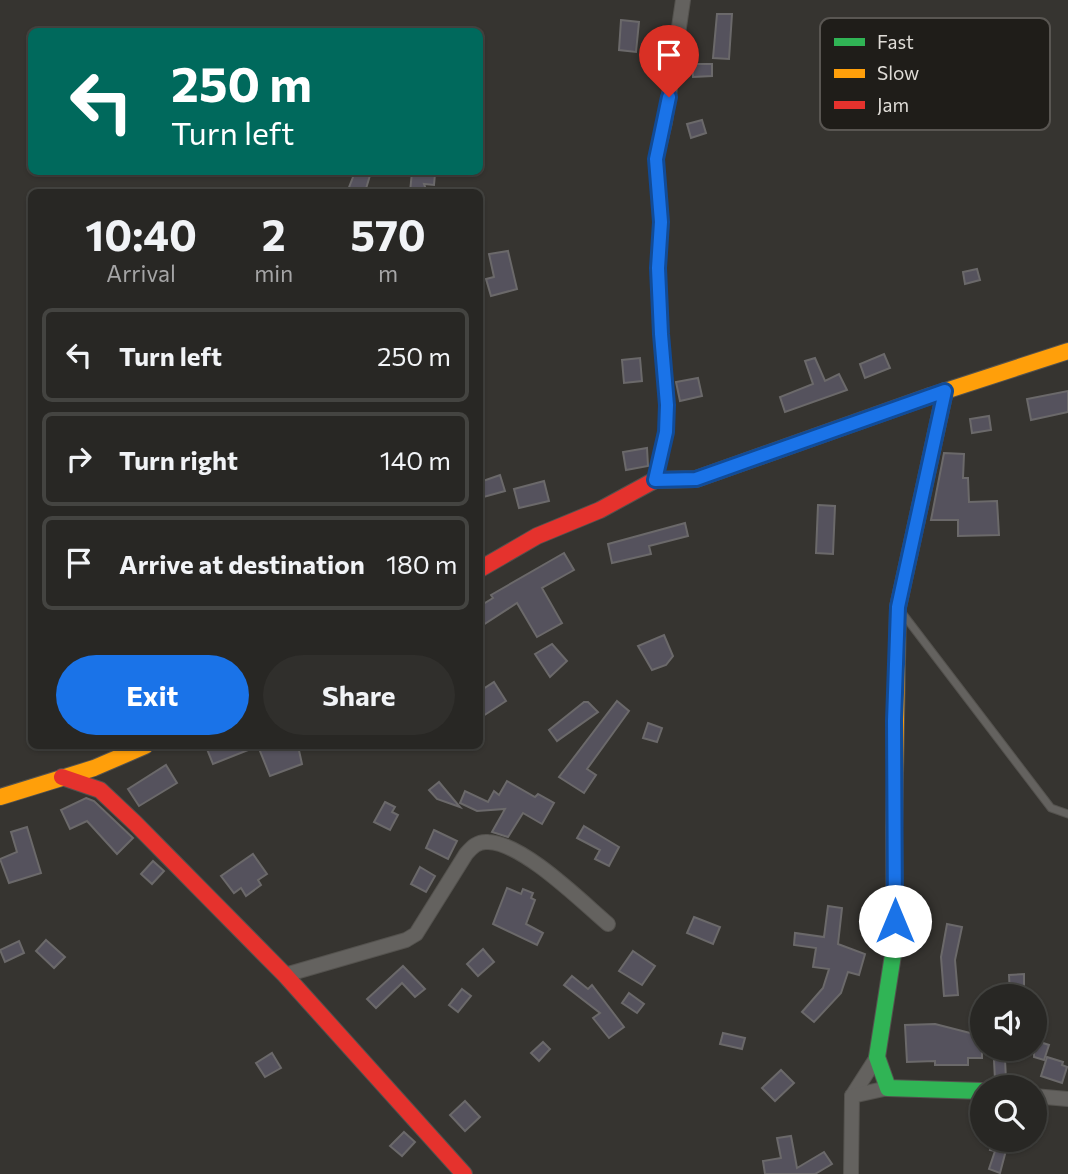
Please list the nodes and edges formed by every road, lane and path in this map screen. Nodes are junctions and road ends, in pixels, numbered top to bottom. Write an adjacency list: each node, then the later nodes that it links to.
1 (682, 0): 4 (street)
2 (1068, 351): 3 (street)
3 (945, 391): 4 (street); 6 (street)
4 (655, 480): 5 (street)
5 (483, 567)
6 (898, 607): 10 (lane); 13 (street)
7 (138, 749): 8 (street)
8 (62, 777): 9 (street); 12 (street)
9 (0, 797)
10 (1068, 814)
11 (608, 923): 12 (street)
12 (285, 975): 19 (street)
13 (877, 1057): 14 (street); 16 (street)
14 (888, 1088): 15 (street); 16 (street)
15 (970, 1091)
16 (852, 1096): 20 (street)
17 (1047, 1097): 18 (street)
18 (1068, 1099)
19 (464, 1174)
20 (851, 1174)

